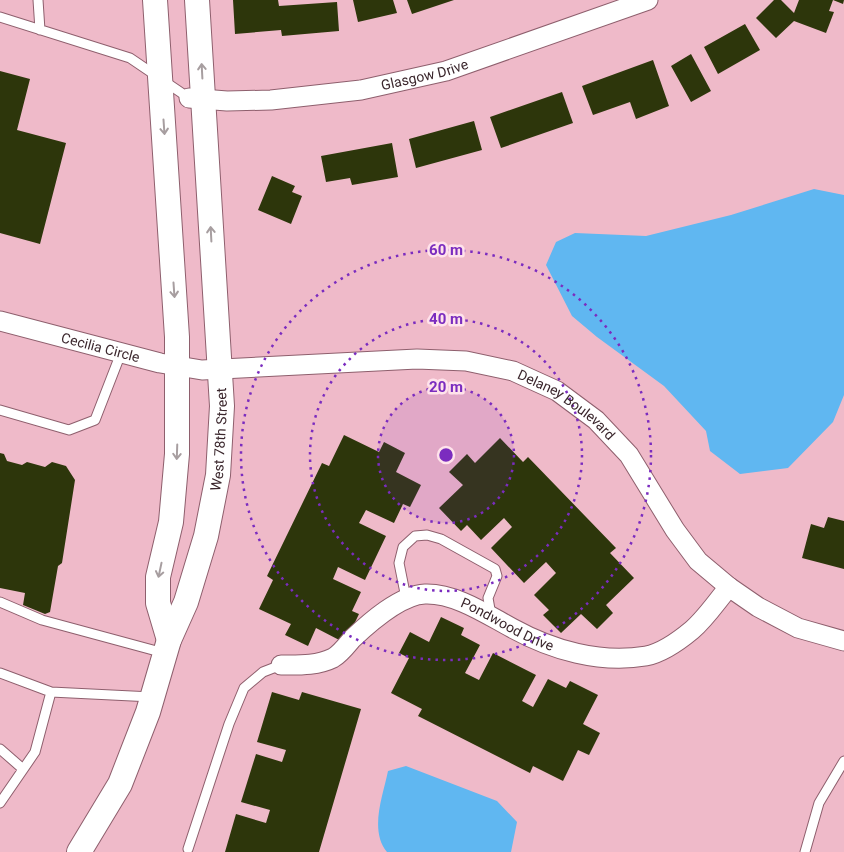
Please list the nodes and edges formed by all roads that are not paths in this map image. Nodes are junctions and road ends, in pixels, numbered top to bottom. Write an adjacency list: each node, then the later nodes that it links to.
1 (38, 0): 6 (lane)
2 (155, 0): 7 (street)
3 (197, 0): 8 (street, West 78th Street, one-way to 3)
4 (648, 0): 8 (street, Glasgow Drive)
5 (0, 17): 6 (lane)
6 (40, 30): 7 (lane)
7 (160, 79): 8 (lane); 11 (street, one-way to 11)
8 (196, 99): 12 (street, West 78th Street, one-way to 8)
9 (0, 321): 10 (street, Cecilia Circle)
10 (121, 353): 11 (street, Cecilia Circle); 13 (lane)
11 (178, 366): 12 (street, Cecilia Circle); 19 (street, one-way to 19)
12 (211, 370): 14 (street, Delaney Boulevard); 19 (street, West 78th Street)
13 (0, 410)
14 (729, 586): 17 (street, Pondwood Drive); 18 (street, Delaney Boulevard)
15 (406, 598): 17 (street, Pondwood Drive); 17 (lane); 20 (street, Pondwood Drive)
16 (0, 602): 19 (lane)
17 (492, 617)
18 (844, 640)
19 (168, 646): 23 (street, West 78th Street)
20 (281, 665): 28 (lane)
21 (0, 673): 22 (lane)
22 (50, 692): 23 (lane); 26 (lane)
23 (152, 697): 29 (street, West 78th Street)
24 (0, 748): 26 (lane)
25 (844, 761): 30 (lane)
26 (23, 769): 27 (lane)
27 (0, 803)
28 (188, 849)
29 (79, 852)
30 (805, 852)

